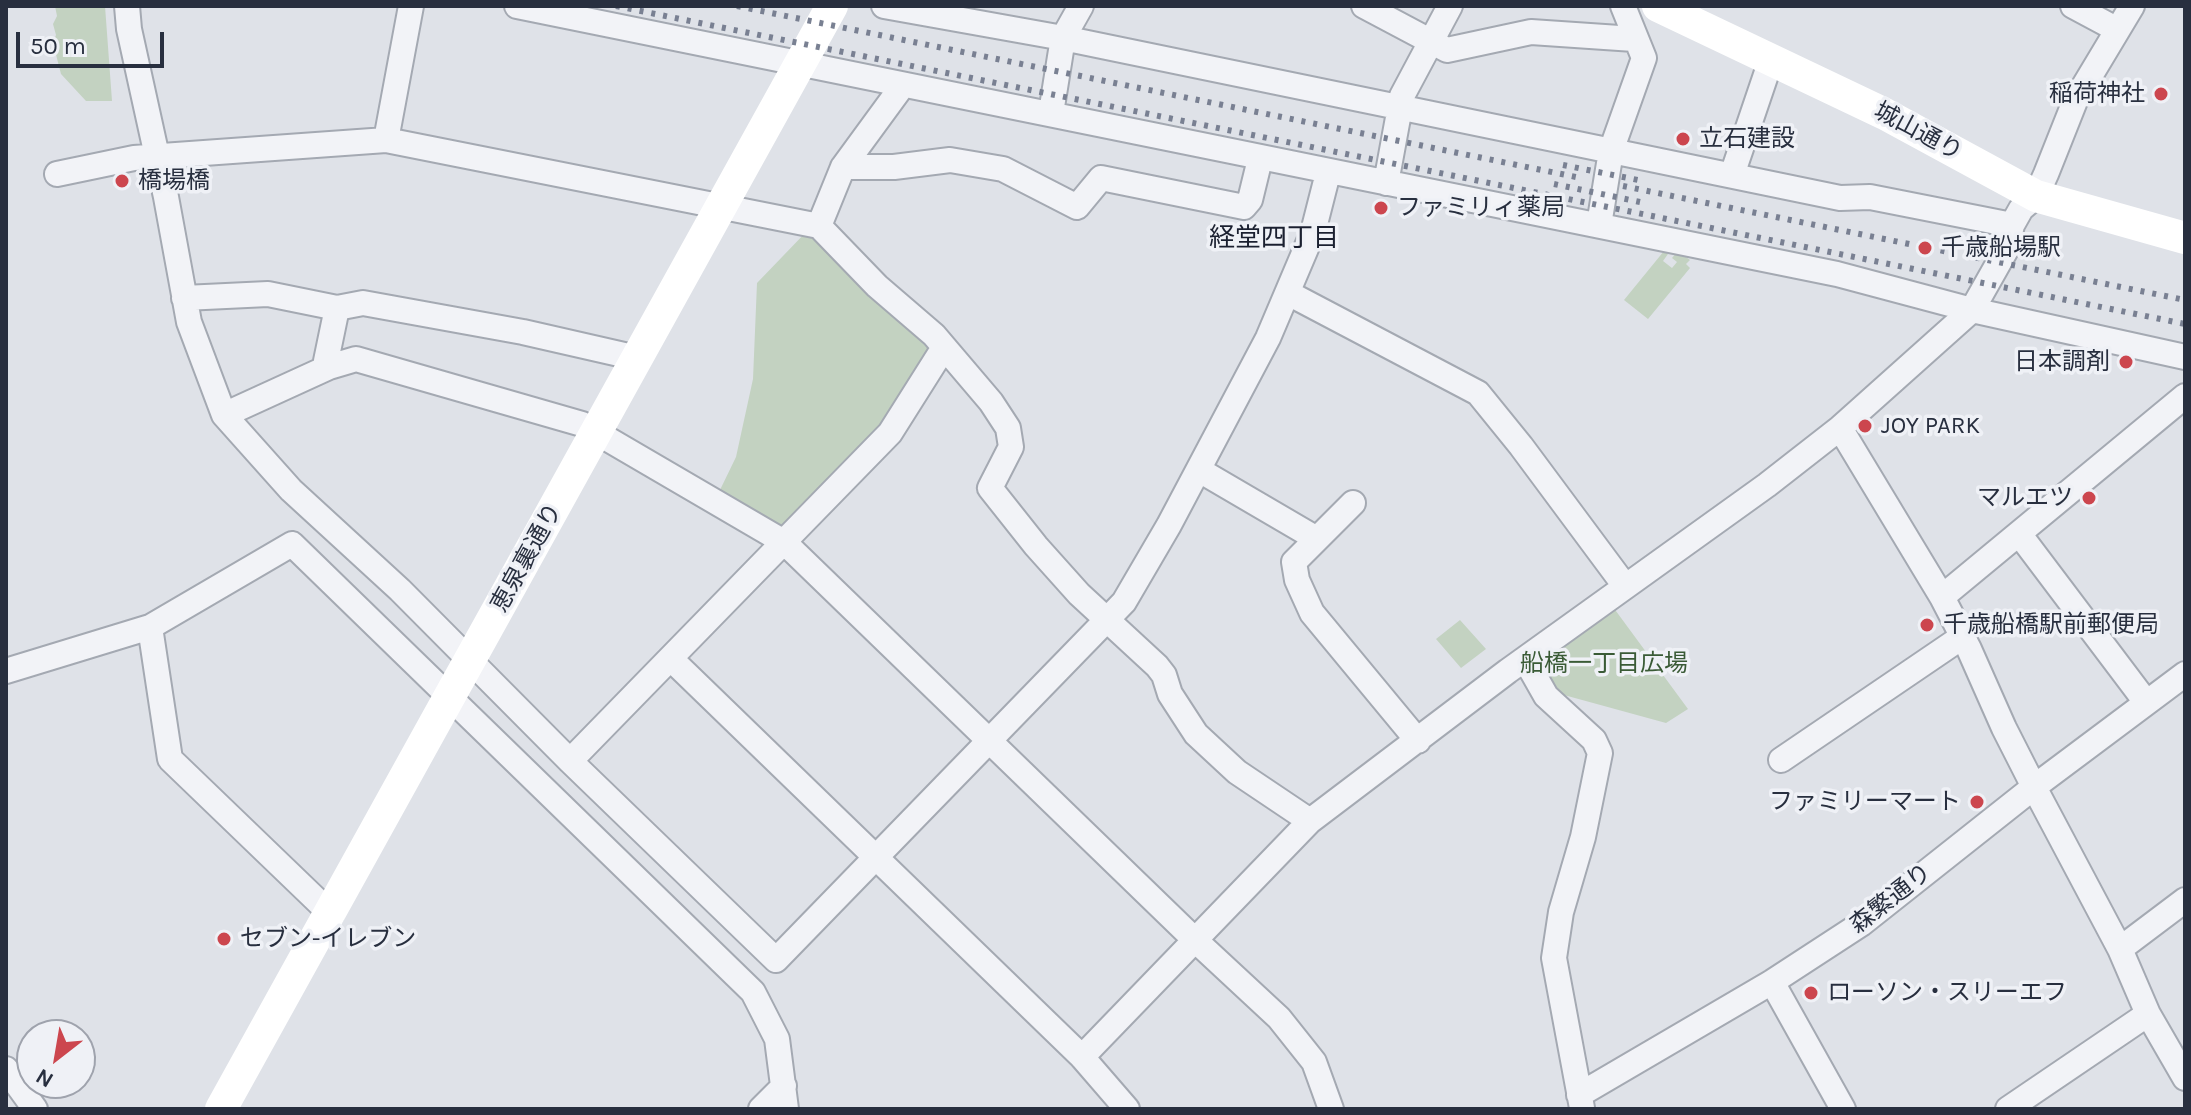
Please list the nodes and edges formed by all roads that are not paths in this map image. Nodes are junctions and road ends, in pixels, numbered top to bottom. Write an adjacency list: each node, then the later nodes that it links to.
1 (127, 6): 24 (street)
2 (411, 6): 22 (street)
3 (520, 6): 18 (street)
4 (832, 6): 18 (street, 恵泉裏通り)
5 (884, 6): 14 (street)
6 (1081, 6): 14 (street)
7 (1364, 6): 16 (street)
8 (1450, 6): 16 (street)
9 (1623, 6): 15 (street)
10 (1658, 6): 17 (street, 城山通り)
11 (2073, 6): 13 (street)
12 (2132, 6): 13 (street)
13 (2116, 29): 31 (street)
14 (1063, 38): 20 (street); 21 (street)
15 (1634, 39): 16 (street); 23 (street)
16 (1430, 41): 20 (street)
17 (1771, 60): 29 (street); 31 (street, 城山通り)
18 (800, 64): 19 (street); 32 (street, 恵泉裏通り)
19 (903, 85): 21 (street); 26 (street)
20 (1400, 109): 23 (street); 30 (street)
21 (1051, 113): 25 (street)
22 (386, 140): 24 (street); 32 (street)
23 (1611, 151): 29 (street); 33 (street)
24 (155, 156): 28 (street); 38 (street)
25 (1260, 159): 26 (street); 27 (street)
26 (843, 167): 35 (street)
27 (1328, 173): 30 (street); 37 (street)
28 (57, 174)
29 (1732, 175): 34 (street)
30 (1386, 183): 33 (street)
31 (2036, 196): 34 (street); 36 (street, 城山通り)
32 (720, 207): 35 (street); 43 (street, 恵泉裏通り)
33 (1599, 225): 40 (street)
34 (2012, 225): 40 (street)
35 (819, 226): 41 (street)
36 (2185, 238)
37 (1288, 293): 49 (street); 54 (street)
38 (184, 298): 39 (street); 46 (street)
39 (337, 308): 43 (street); 44 (street)
40 (1972, 310): 42 (street); 47 (street)
41 (943, 349): 53 (street); 56 (street)
42 (2185, 357)
43 (637, 358): 48 (street, 恵泉裏通り)
44 (329, 367): 46 (street); 48 (street)
45 (2185, 396): 51 (street)
46 (224, 415): 61 (street)
47 (1840, 428): 54 (street); 55 (street)
48 (596, 432): 53 (street); 61 (street, 恵泉裏通り)
49 (1199, 470): 52 (street); 56 (street)
50 (1353, 503): 52 (street)
51 (2020, 535): 55 (street); 65 (street)
52 (1317, 539): 67 (street)
53 (784, 542): 59 (street); 66 (street)
54 (1625, 586): 60 (street)
55 (1942, 597): 58 (street)
56 (1105, 620): 66 (street); 71 (street)
57 (150, 627): 62 (street); 64 (street); 74 (street)
58 (1962, 637): 68 (street); 70 (street)
59 (671, 659): 69 (street); 72 (street)
60 (1525, 659): 67 (street); 83 (street)
61 (470, 661): 64 (street, 恵泉裏通り); 69 (street)
62 (6, 671)
63 (2185, 674): 65 (street, 森繁通り)
64 (449, 698): 74 (street, 恵泉裏通り); 82 (street)
65 (2146, 702): 70 (street, 森繁通り)
66 (991, 741): 72 (street); 75 (street)
67 (1418, 741): 71 (street)
68 (1781, 760)
69 (570, 761): 72 (street)
70 (2034, 787): 76 (street); 77 (street, 森繁通り)
71 (1310, 821): 75 (street)
72 (877, 856): 79 (street)
73 (2185, 900): 76 (street)
74 (331, 914): 85 (street, 恵泉裏通り)
75 (1195, 940): 79 (street); 88 (street)
76 (2120, 949): 78 (street)
77 (1772, 982): 83 (street, 森繁通り); 89 (street)
78 (2148, 1014): 81 (street); 90 (street)
79 (1082, 1057): 87 (street)
80 (6, 1069): 84 (street)
81 (2185, 1078)
82 (785, 1097): 86 (street)
83 (1580, 1102)
84 (35, 1109)
85 (221, 1109)
86 (761, 1109)
87 (1127, 1109)
88 (1331, 1109)
89 (1843, 1109)
90 (2008, 1109)

